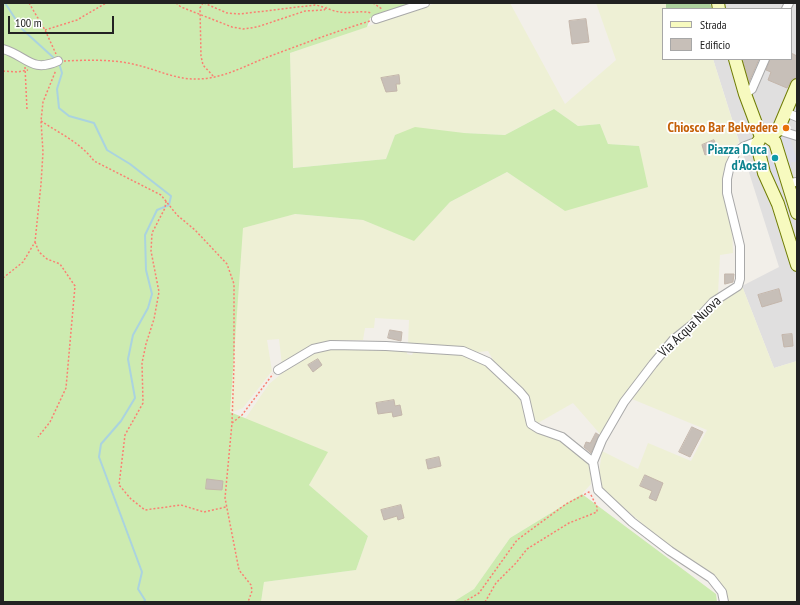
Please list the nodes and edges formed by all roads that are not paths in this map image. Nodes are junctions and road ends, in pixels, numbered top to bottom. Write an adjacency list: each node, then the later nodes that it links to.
1 (425, 3): 2 (street)
2 (381, 17)
3 (3, 49): 6 (street)
4 (735, 60): 8 (street)
5 (765, 60): 8 (street)
6 (58, 62)
7 (797, 85): 9 (street)
8 (745, 94): 14 (street)
9 (794, 98): 10 (street)
10 (785, 112): 11 (street); 12 (street)
11 (797, 117)
12 (778, 130): 13 (street); 14 (street)
13 (797, 136)
14 (759, 139): 15 (street); 16 (street); 20 (street, Via Acqua Nuova)
15 (789, 179): 16 (street); 17 (street)
16 (769, 183): 18 (street)
17 (797, 213)
18 (797, 265)
19 (278, 370): 20 (street)
20 (593, 462): 21 (street)
21 (724, 602)

